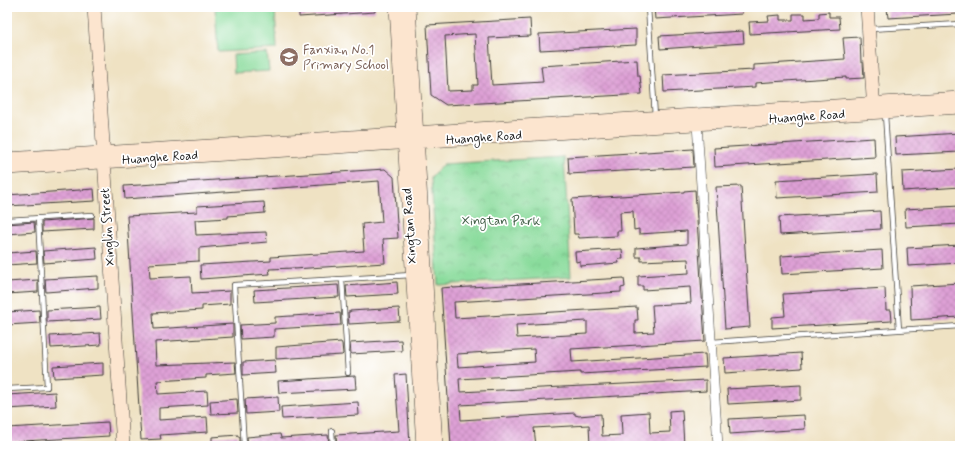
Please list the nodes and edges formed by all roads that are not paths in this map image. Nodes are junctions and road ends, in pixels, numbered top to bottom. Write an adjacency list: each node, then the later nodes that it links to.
1 (94, 7): 14 (main road, Xinglin Street)
2 (396, 7): 13 (main road, Xingtan Road)
3 (409, 7): 13 (main road, Xingtan Road)
4 (648, 7): 11 (lane)
5 (867, 7): 7 (main road)
6 (960, 24): 7 (lane)
7 (869, 29): 10 (main road)
8 (960, 98): 10 (main road, Huanghe Road)
9 (960, 107): 10 (main road, Huanghe Road)
10 (878, 109): 11 (main road, Huanghe Road); 12 (main road, Huanghe Road); 23 (lane)
11 (655, 117): 13 (main road, Huanghe Road)
12 (697, 124): 13 (main road, Huanghe Road); 24 (street)
13 (411, 138): 14 (main road, Huanghe Road); 20 (main road, Xingtan Road)
14 (103, 157): 15 (main road, Huanghe Road); 16 (main road, Huanghe Road); 28 (main road, Xinglin Street)
15 (7, 159)
16 (7, 168)
17 (92, 215): 18 (lane)
18 (38, 218): 19 (lane); 26 (lane)
19 (7, 220)
20 (419, 275): 21 (lane); 31 (main road, Xingtan Road); 32 (main road, Xingtan Road)
21 (342, 279): 25 (lane); 29 (lane)
22 (960, 326): 23 (lane)
23 (899, 330): 24 (lane)
24 (711, 342): 33 (street)
25 (348, 373)
26 (7, 389)
27 (332, 432): 30 (lane)
28 (124, 446)
29 (244, 446)
30 (333, 446)
31 (423, 446)
32 (436, 446)
33 (718, 446)

